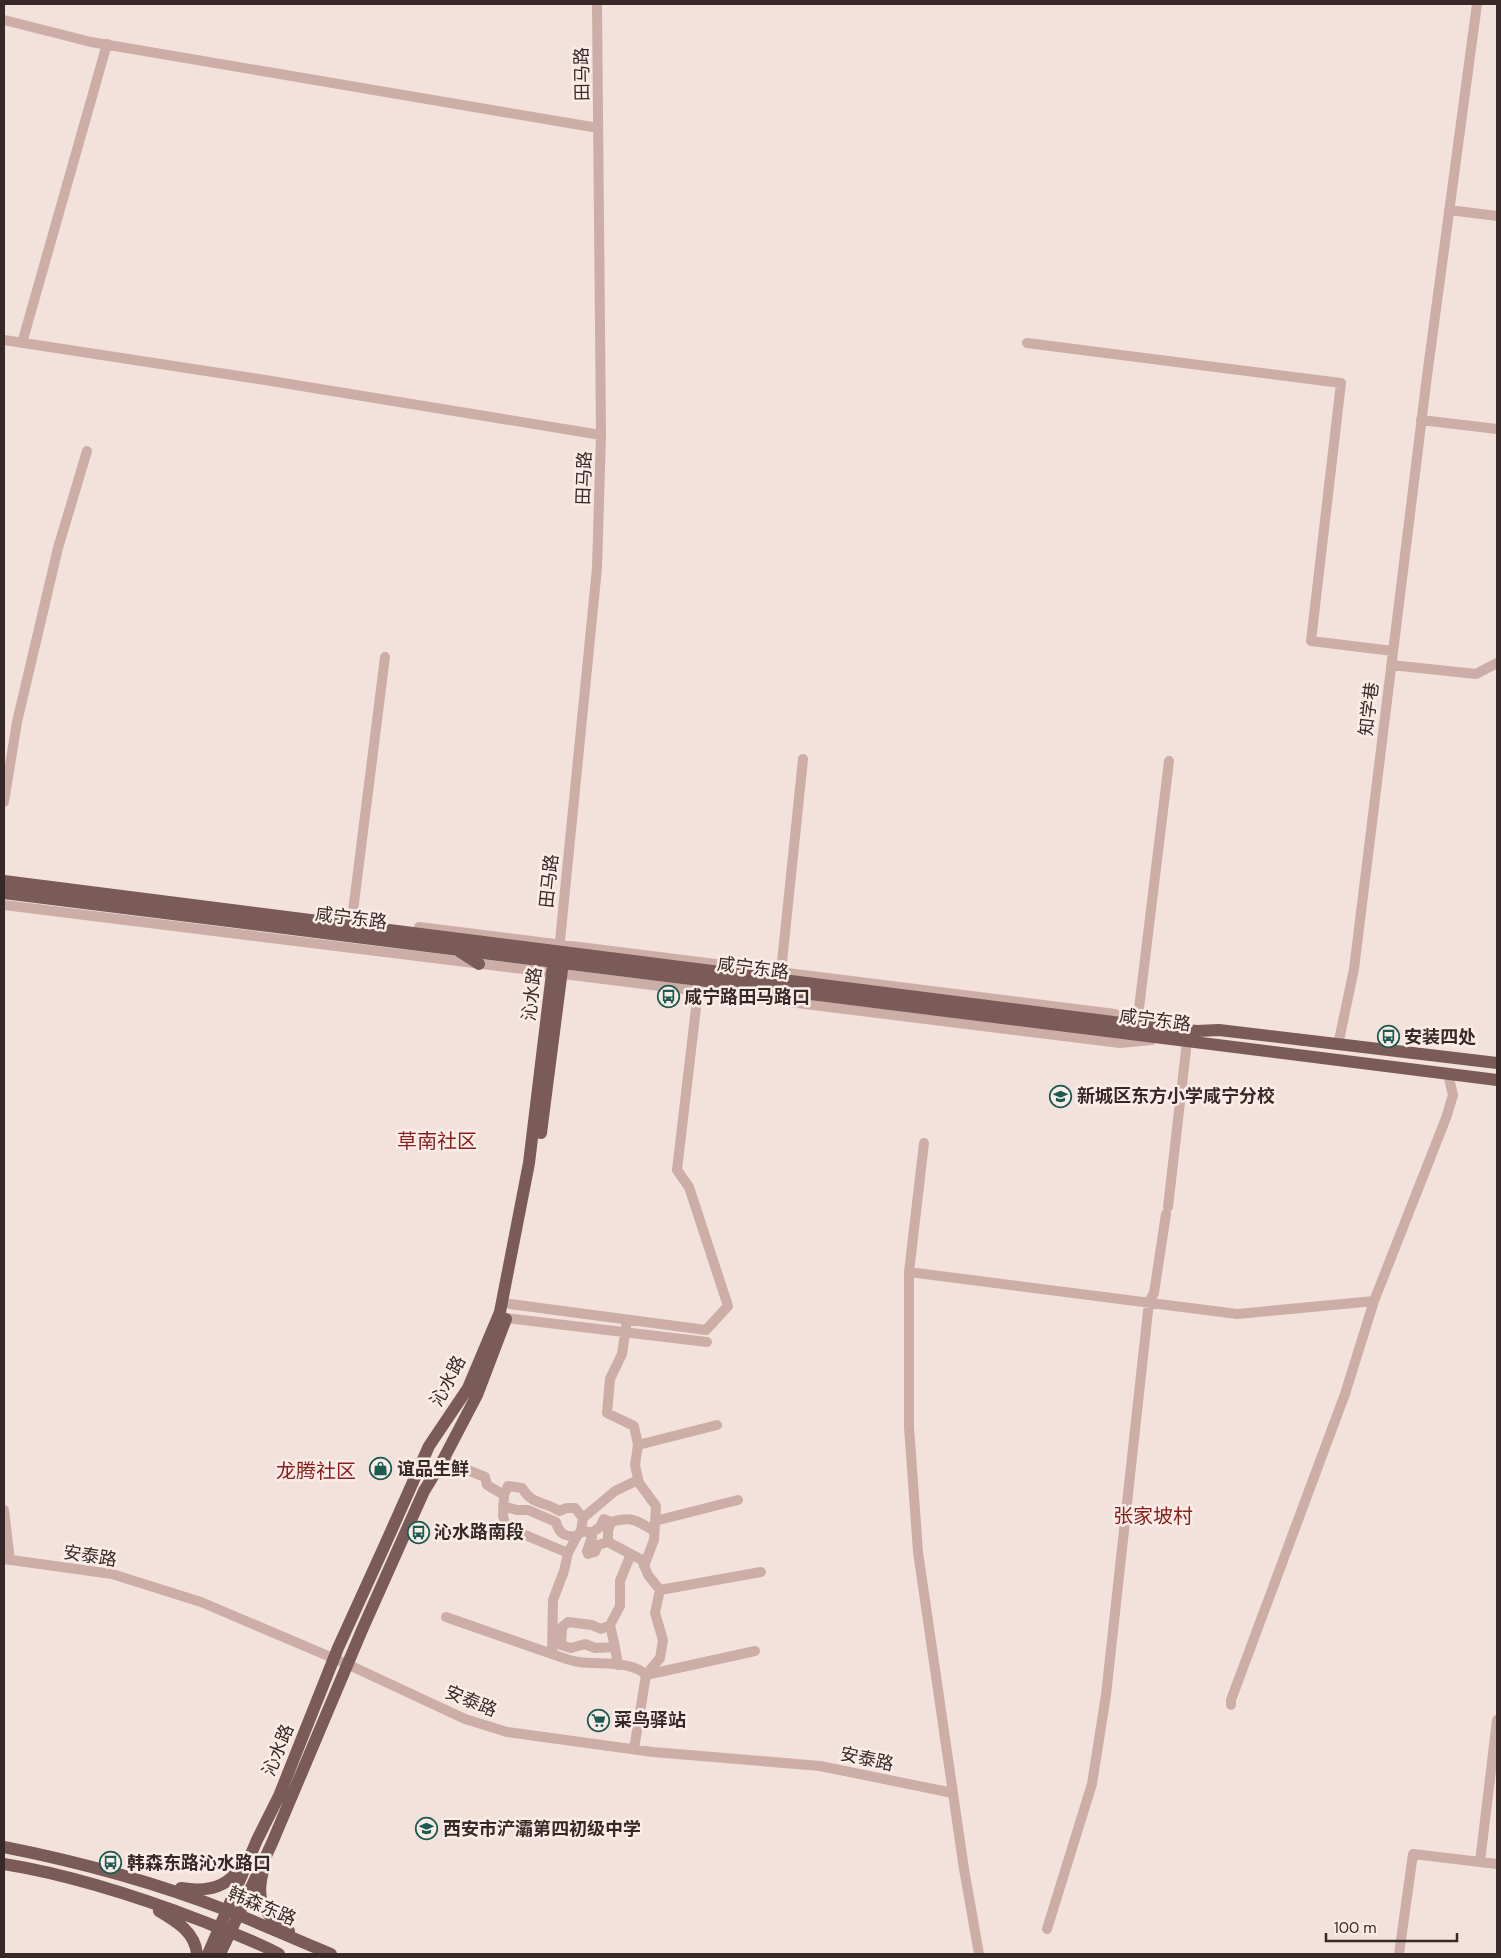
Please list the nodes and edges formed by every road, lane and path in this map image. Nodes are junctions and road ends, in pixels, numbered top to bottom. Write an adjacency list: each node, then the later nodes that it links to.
1 (597, 4): 5 (street, 田马路)
2 (1477, 4): 6 (street, 知学巷)
3 (4, 20): 4 (street)
4 (106, 44): 5 (street); 9 (street)
5 (598, 128): 13 (street, 田马路)
6 (1449, 210): 7 (street); 11 (street, 知学巷)
7 (1497, 216)
8 (4, 340): 9 (street)
9 (22, 343): 13 (street)
10 (1027, 343): 15 (street)
11 (1421, 420): 12 (street); 15 (street, 知学巷)
12 (1497, 429)
13 (601, 435): 28 (street, 田马路)
14 (86, 451): 21 (street)
15 (1393, 651): 18 (street, 知学巷)
16 (385, 658): 26 (street)
17 (1497, 663): 18 (street)
18 (1391, 665): 35 (street, 知学巷)
19 (803, 759): 30 (street)
20 (1169, 761): 32 (street)
21 (4, 802)
22 (4, 876): 26 (street)
23 (4, 881): 28 (main road, 咸宁东路)
24 (4, 893): 27 (main road, 咸宁东路)
25 (4, 905): 29 (street)
26 (352, 919): 28 (street)
27 (455, 949): 28 (main road, 咸宁东路); 29 (main road)
28 (558, 961): 29 (street); 30 (street); 31 (street); 32 (main road, 咸宁东路); 33 (main road, 咸宁东路); 43 (main road, 沁水路); 73 (main road, 沁水路)
29 (479, 964)
30 (781, 972): 32 (street)
31 (698, 991): 33 (street); 45 (street)
32 (1138, 1025): 35 (main road, 咸宁东路)
33 (1168, 1039): 34 (main road, 咸宁东路)
34 (1187, 1041): 37 (main road, 咸宁东路); 42 (street)
35 (1338, 1045): 36 (main road, 咸宁东路)
36 (1497, 1063)
37 (1448, 1074): 38 (main road, 咸宁东路); 41 (street)
38 (1497, 1080)
39 (924, 1143): 40 (street)
40 (909, 1272): 42 (street); 80 (street)
41 (1374, 1301): 42 (street); 77 (street)
42 (1149, 1302): 91 (street)
43 (510, 1304): 44 (main road, 沁水路); 45 (street)
44 (506, 1318): 46 (street); 50 (main road, 沁水路)
45 (627, 1320): 46 (street)
46 (625, 1333): 47 (street); 49 (street)
47 (707, 1342)
48 (717, 1425): 49 (street)
49 (638, 1444): 51 (street)
50 (443, 1460): 52 (street); 74 (main road, 沁水路)
51 (638, 1480): 57 (street); 59 (street)
52 (504, 1495): 54 (street); 56 (street)
53 (738, 1500): 59 (street)
54 (504, 1506): 56 (street); 62 (street)
55 (4, 1510): 64 (street)
56 (558, 1516): 57 (street); 60 (street)
57 (583, 1518): 60 (street)
58 (611, 1522): 59 (street); 60 (street); 61 (street)
59 (655, 1526): 65 (street)
60 (583, 1534): 61 (street); 62 (street)
61 (608, 1542): 63 (street)
62 (568, 1553): 72 (street)
63 (631, 1554): 65 (street); 69 (street)
64 (7, 1559): 73 (street, 安泰路)
65 (644, 1566): 67 (street)
66 (760, 1572): 67 (street)
67 (660, 1590): 76 (street)
68 (446, 1617): 72 (street)
69 (610, 1625): 70 (street); 70 (street)
70 (615, 1647): 75 (street)
71 (755, 1651): 76 (street)
72 (552, 1654): 75 (street)
73 (334, 1659): 74 (street, 安泰路); 81 (main road, 沁水路)
74 (347, 1664): 79 (street, 安泰路); 83 (main road, 沁水路)
75 (618, 1665): 76 (street)
76 (646, 1675): 79 (street)
77 (1231, 1706)
78 (1497, 1720): 84 (street)
79 (634, 1749): 80 (street, 安泰路)
80 (950, 1793): 98 (street)
81 (257, 1840): 87 (main road); 89 (main road, 沁水路)
82 (4, 1848): 87 (main road, 韩森东路)
83 (268, 1851): 89 (main road, 沁水路); 92 (main road)
84 (1480, 1862): 86 (street); 99 (street)
85 (4, 1864): 88 (main road, 韩森东路)
86 (1497, 1864)
87 (145, 1882): 89 (main road, 韩森东路)
88 (131, 1895): 90 (main road, 韩森东路); 93 (main road)
89 (233, 1913): 90 (main road, 沁水路); 92 (main road, 韩森东路)
90 (225, 1930): 94 (main road, 沁水路); 95 (main road, 沁水路); 96 (main road, 韩森东路)
91 (1047, 1930)
92 (319, 1949): 97 (main road, 韩森东路)
93 (197, 1954)
94 (208, 1954)
95 (220, 1954)
96 (279, 1954)
97 (331, 1954)
98 (979, 1954)
99 (1399, 1954)

